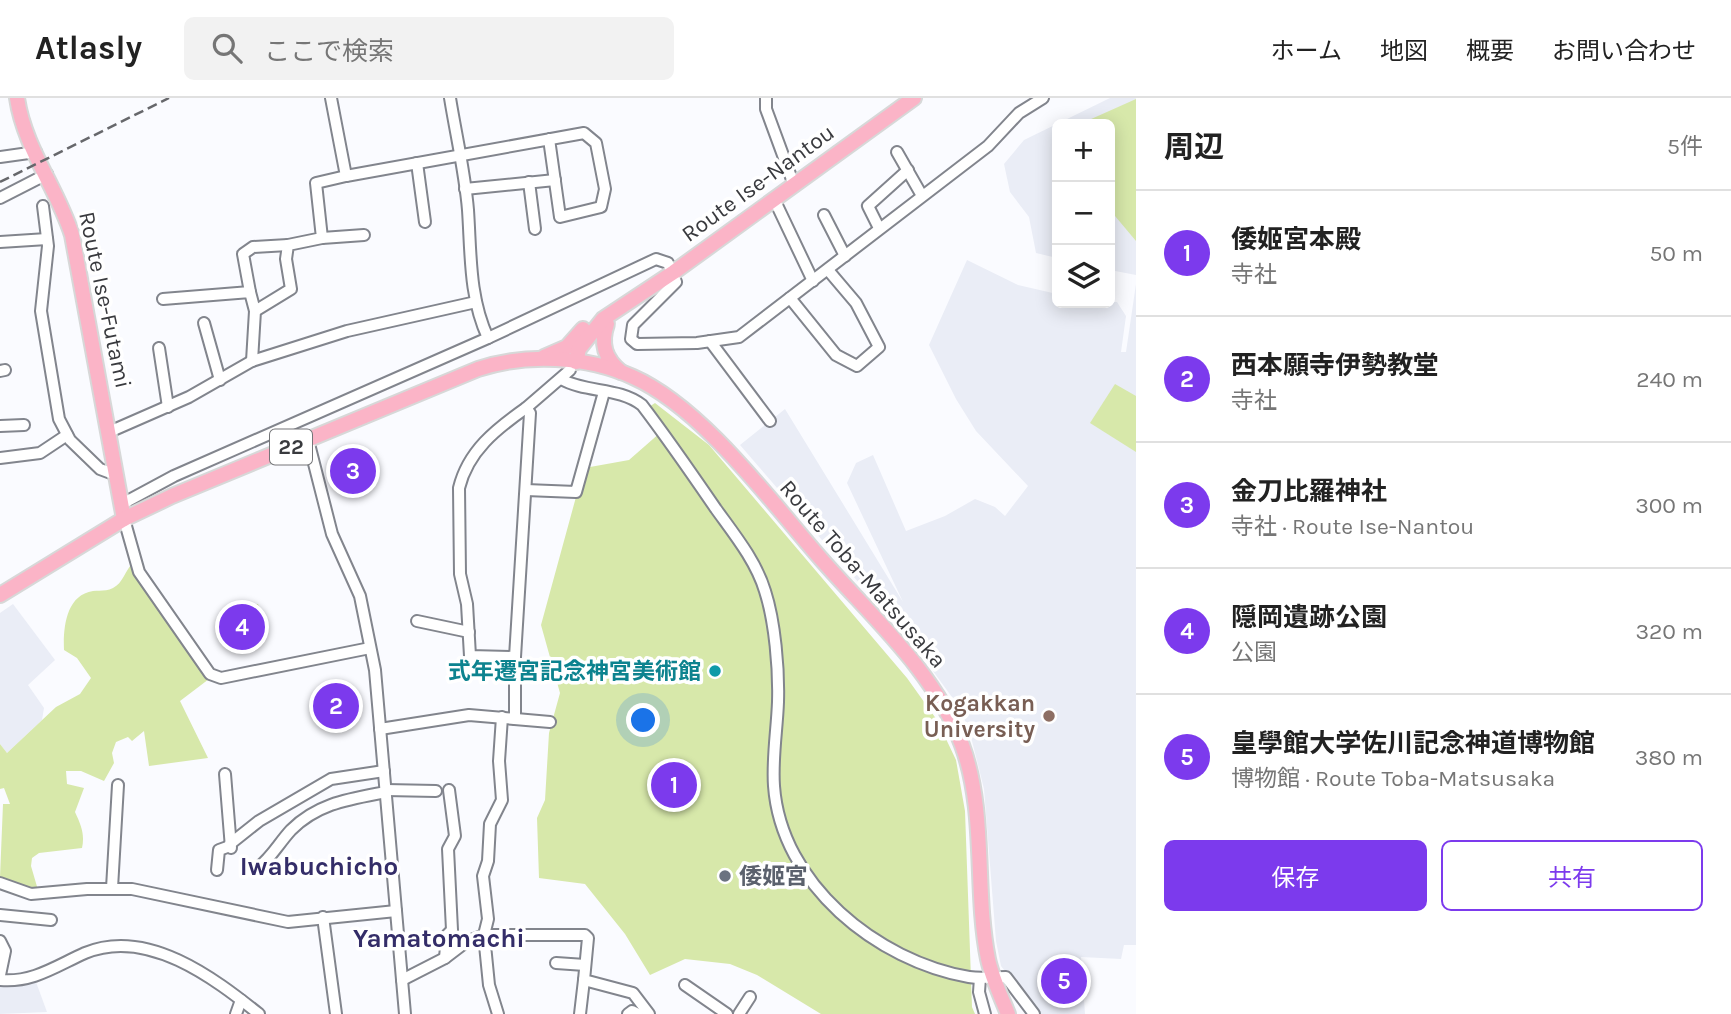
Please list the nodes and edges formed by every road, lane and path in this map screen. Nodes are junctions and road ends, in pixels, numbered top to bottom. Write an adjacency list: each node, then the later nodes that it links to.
1 (17, 98): 8 (main road, Route Ise-Futami)
2 (331, 98): 15 (street)
3 (450, 98): 10 (street)
4 (766, 98): 18 (street)
5 (914, 98): 18 (main road, Route Ise-Nantou)
6 (1043, 98): 20 (street)
7 (549, 139): 10 (street); 16 (street); 16 (street)
8 (36, 152): 11 (street); 14 (main road, Route Ise-Futami)
9 (897, 152): 13 (street)
10 (460, 155): 12 (street); 19 (street)
11 (0, 157)
12 (416, 163): 15 (street); 25 (street)
13 (908, 170): 20 (street); 26 (street)
14 (47, 174): 21 (street); 61 (main road, Route Ise-Futami)
15 (346, 176): 29 (street)
16 (555, 180): 17 (street)
17 (529, 182): 19 (street); 27 (street)
18 (794, 185): 22 (main road, Route Ise-Nantou)
19 (465, 189): 40 (street)
20 (921, 194): 26 (street)
21 (0, 198)
22 (774, 199): 35 (main road, Route Ise-Nantou); 36 (street)
23 (43, 206): 30 (street)
24 (824, 215): 33 (street)
25 (425, 222)
26 (879, 228): 33 (street)
27 (536, 229)
28 (364, 235): 29 (street)
29 (322, 238): 32 (street)
30 (47, 239): 31 (street); 62 (street)
31 (0, 242)
32 (288, 245): 37 (street); 42 (street)
33 (845, 256): 34 (street)
34 (828, 270): 36 (street); 38 (street)
35 (674, 272): 41 (main road, Route Ise-Nantou); 45 (street); 46 (street)
36 (813, 281): 38 (street)
37 (250, 292): 39 (street); 42 (street)
38 (790, 298): 46 (street)
39 (163, 299)
40 (476, 302): 45 (street); 49 (street)
41 (627, 304): 44 (main road, Route Ise-Nantou); 48 (main road); 50 (main road, Route Ise-Nantou)
42 (255, 311): 49 (street)
43 (204, 323): 53 (street)
44 (607, 324): 50 (main road, Route Ise-Nantou); 51 (main road)
45 (488, 338): 67 (street)
46 (710, 341): 58 (street)
47 (159, 348): 56 (street)
48 (538, 359): 50 (main road, 22); 52 (main road, 22)
49 (252, 361): 53 (street)
50 (569, 370): 51 (main road, Route Toba-Matsusaka); 52 (main road, 22); 54 (street); 55 (main road, Route Toba-Matsusaka); 57 (street)
51 (624, 373): 55 (main road, Route Toba-Matsusaka)
52 (459, 379): 63 (main road, 22)
53 (220, 380): 56 (street)
54 (604, 392): 66 (street); 99 (street)
55 (668, 400): 99 (main road, Route Toba-Matsusaka)
56 (168, 407): 61 (street)
57 (526, 408): 66 (street); 71 (street)
58 (770, 421)
59 (24, 425): 60 (street)
60 (0, 426)
61 (109, 432): 65 (main road, Route Ise-Futami)
62 (66, 435): 64 (street); 65 (street)
63 (309, 440): 68 (main road, 22); 72 (street)
64 (0, 458)
65 (116, 475): 67 (main road, Route Ise-Futami)
66 (526, 490): 73 (street)
67 (121, 504): 68 (main road, Route Ise-Futami)
68 (124, 519): 69 (main road, 22); 72 (street)
69 (0, 595)
70 (417, 621): 71 (street)
71 (469, 632): 73 (street)
72 (370, 648): 77 (street)
73 (515, 657): 75 (street)
74 (502, 717): 75 (street); 77 (street); 93 (street)
75 (515, 719): 76 (street)
76 (550, 722)
77 (380, 729): 78 (street)
78 (384, 771): 83 (street); 84 (street)
79 (225, 774): 84 (street)
80 (118, 785): 88 (street)
81 (436, 790): 83 (street)
82 (449, 790): 95 (street)
83 (386, 791): 86 (street); 89 (street)
84 (230, 847): 85 (street)
85 (217, 870)
86 (255, 870)
87 (0, 883): 88 (street)
88 (112, 888): 91 (street)
89 (396, 911): 91 (street); 101 (street)
90 (0, 915): 92 (street)
91 (323, 917): 107 (street)
92 (51, 920)
93 (484, 935): 95 (street); 97 (street); 109 (street)
94 (0, 941): 98 (street)
95 (445, 958): 101 (street)
96 (556, 963): 97 (street)
97 (585, 965): 100 (street)
98 (0, 977): 104 (street)
99 (987, 977): 116 (street); 117 (main road, Route Toba-Matsusaka); 118 (street)
100 (584, 979): 110 (street); 113 (street)
101 (402, 980): 108 (street)
102 (685, 985): 114 (street)
103 (750, 997): 115 (street)
104 (241, 1000): 105 (street); 106 (street)
105 (236, 1014)
106 (259, 1014)
107 (336, 1014)
108 (405, 1014)
109 (498, 1014)
110 (580, 1014)
111 (628, 1014): 112 (street)
112 (638, 1014)
113 (649, 1014)
114 (727, 1014)
115 (739, 1014)
116 (985, 1014)
117 (1008, 1014)
118 (1034, 1014)

